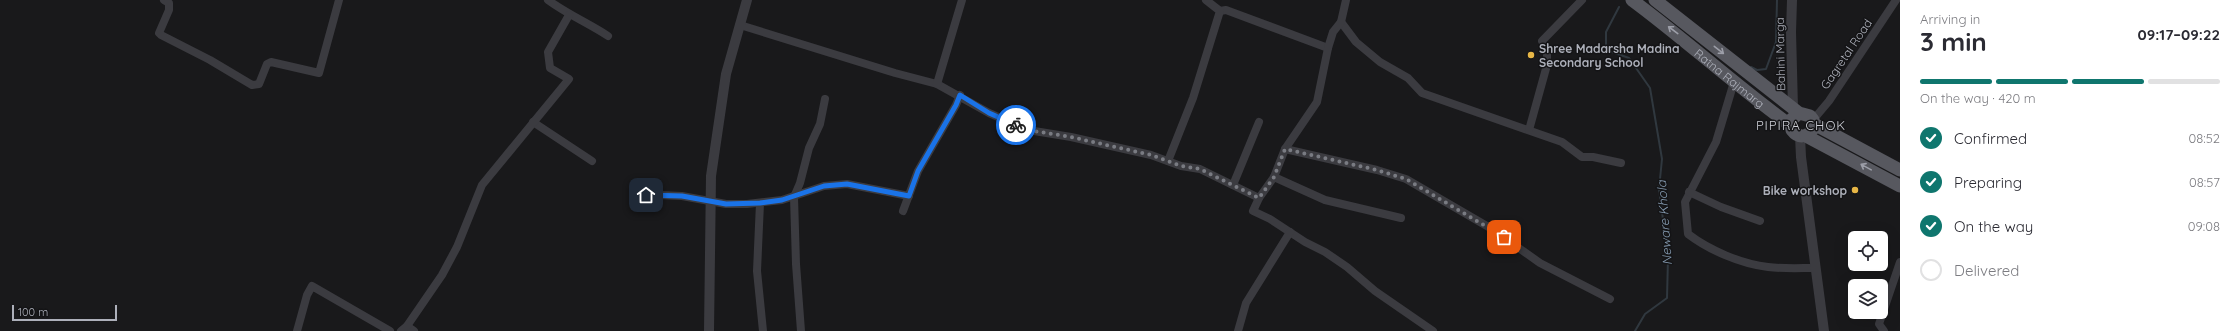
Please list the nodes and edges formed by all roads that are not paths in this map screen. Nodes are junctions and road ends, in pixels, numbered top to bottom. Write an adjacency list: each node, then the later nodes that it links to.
1 (164, 0): 2 (street)
2 (339, 0)
3 (548, 0): 14 (street)
4 (746, 0): 16 (street)
5 (962, 0): 20 (street)
6 (1206, 0): 13 (street)
7 (1346, 0): 15 (street)
8 (1582, 0): 28 (street)
9 (1632, 0): 19 (main road, Ratna Rajmarg, one-way to 9)
10 (1655, 0): 23 (main road, Ratna Rajmarg, one-way to 23)
11 (1792, 0): 23 (street, Bahini Marga)
12 (1896, 0): 26 (street, Gagretal Road)
13 (1220, 11): 18 (street); 32 (street)
14 (569, 15): 17 (street); 24 (street)
15 (1341, 22): 18 (street); 28 (street)
16 (740, 25): 20 (street); 43 (street)
17 (608, 36)
18 (1328, 48): 30 (street)
19 (1734, 82): 27 (main road, Ratna Rajmarg); 38 (street)
20 (937, 84): 21 (street)
21 (960, 95): 32 (street); 40 (street)
22 (825, 99): 41 (street)
23 (1796, 111): 26 (main road, Ratna Rajmarg); 27 (main road)
24 (533, 122): 31 (street); 52 (street)
25 (1259, 122): 36 (street)
26 (1813, 122): 29 (main road); 34 (main road, Ratna Rajmarg)
27 (1790, 125): 29 (main road, Ratna Rajmarg)
28 (1529, 130): 33 (street)
29 (1803, 136): 37 (main road, Ratna Rajmarg, one-way to 29); 50 (street)
30 (1285, 149): 35 (street); 51 (street)
31 (592, 161)
32 (1168, 161): 36 (street)
33 (1621, 163)
34 (1900, 170)
35 (1274, 177): 42 (street); 46 (street)
36 (1233, 185): 42 (street)
37 (1900, 186)
38 (1689, 192): 47 (street); 50 (street)
39 (636, 194): 43 (street)
40 (909, 196): 41 (street); 45 (street)
41 (794, 197): 44 (street); 58 (street)
42 (1259, 198): 48 (street)
43 (710, 202): 44 (street); 56 (street)
44 (760, 203): 57 (street)
45 (902, 211)
46 (1401, 218)
47 (1760, 221)
48 (1290, 232): 59 (street); 60 (street)
49 (1900, 262): 62 (street)
50 (1815, 268): 61 (street)
51 (1610, 298)
52 (404, 328): 55 (street)
53 (297, 331): 54 (street)
54 (390, 331)
55 (414, 331)
56 (709, 331)
57 (763, 331)
58 (801, 331)
59 (1238, 331)
60 (1433, 331)
61 (1824, 331)
62 (1884, 331)

